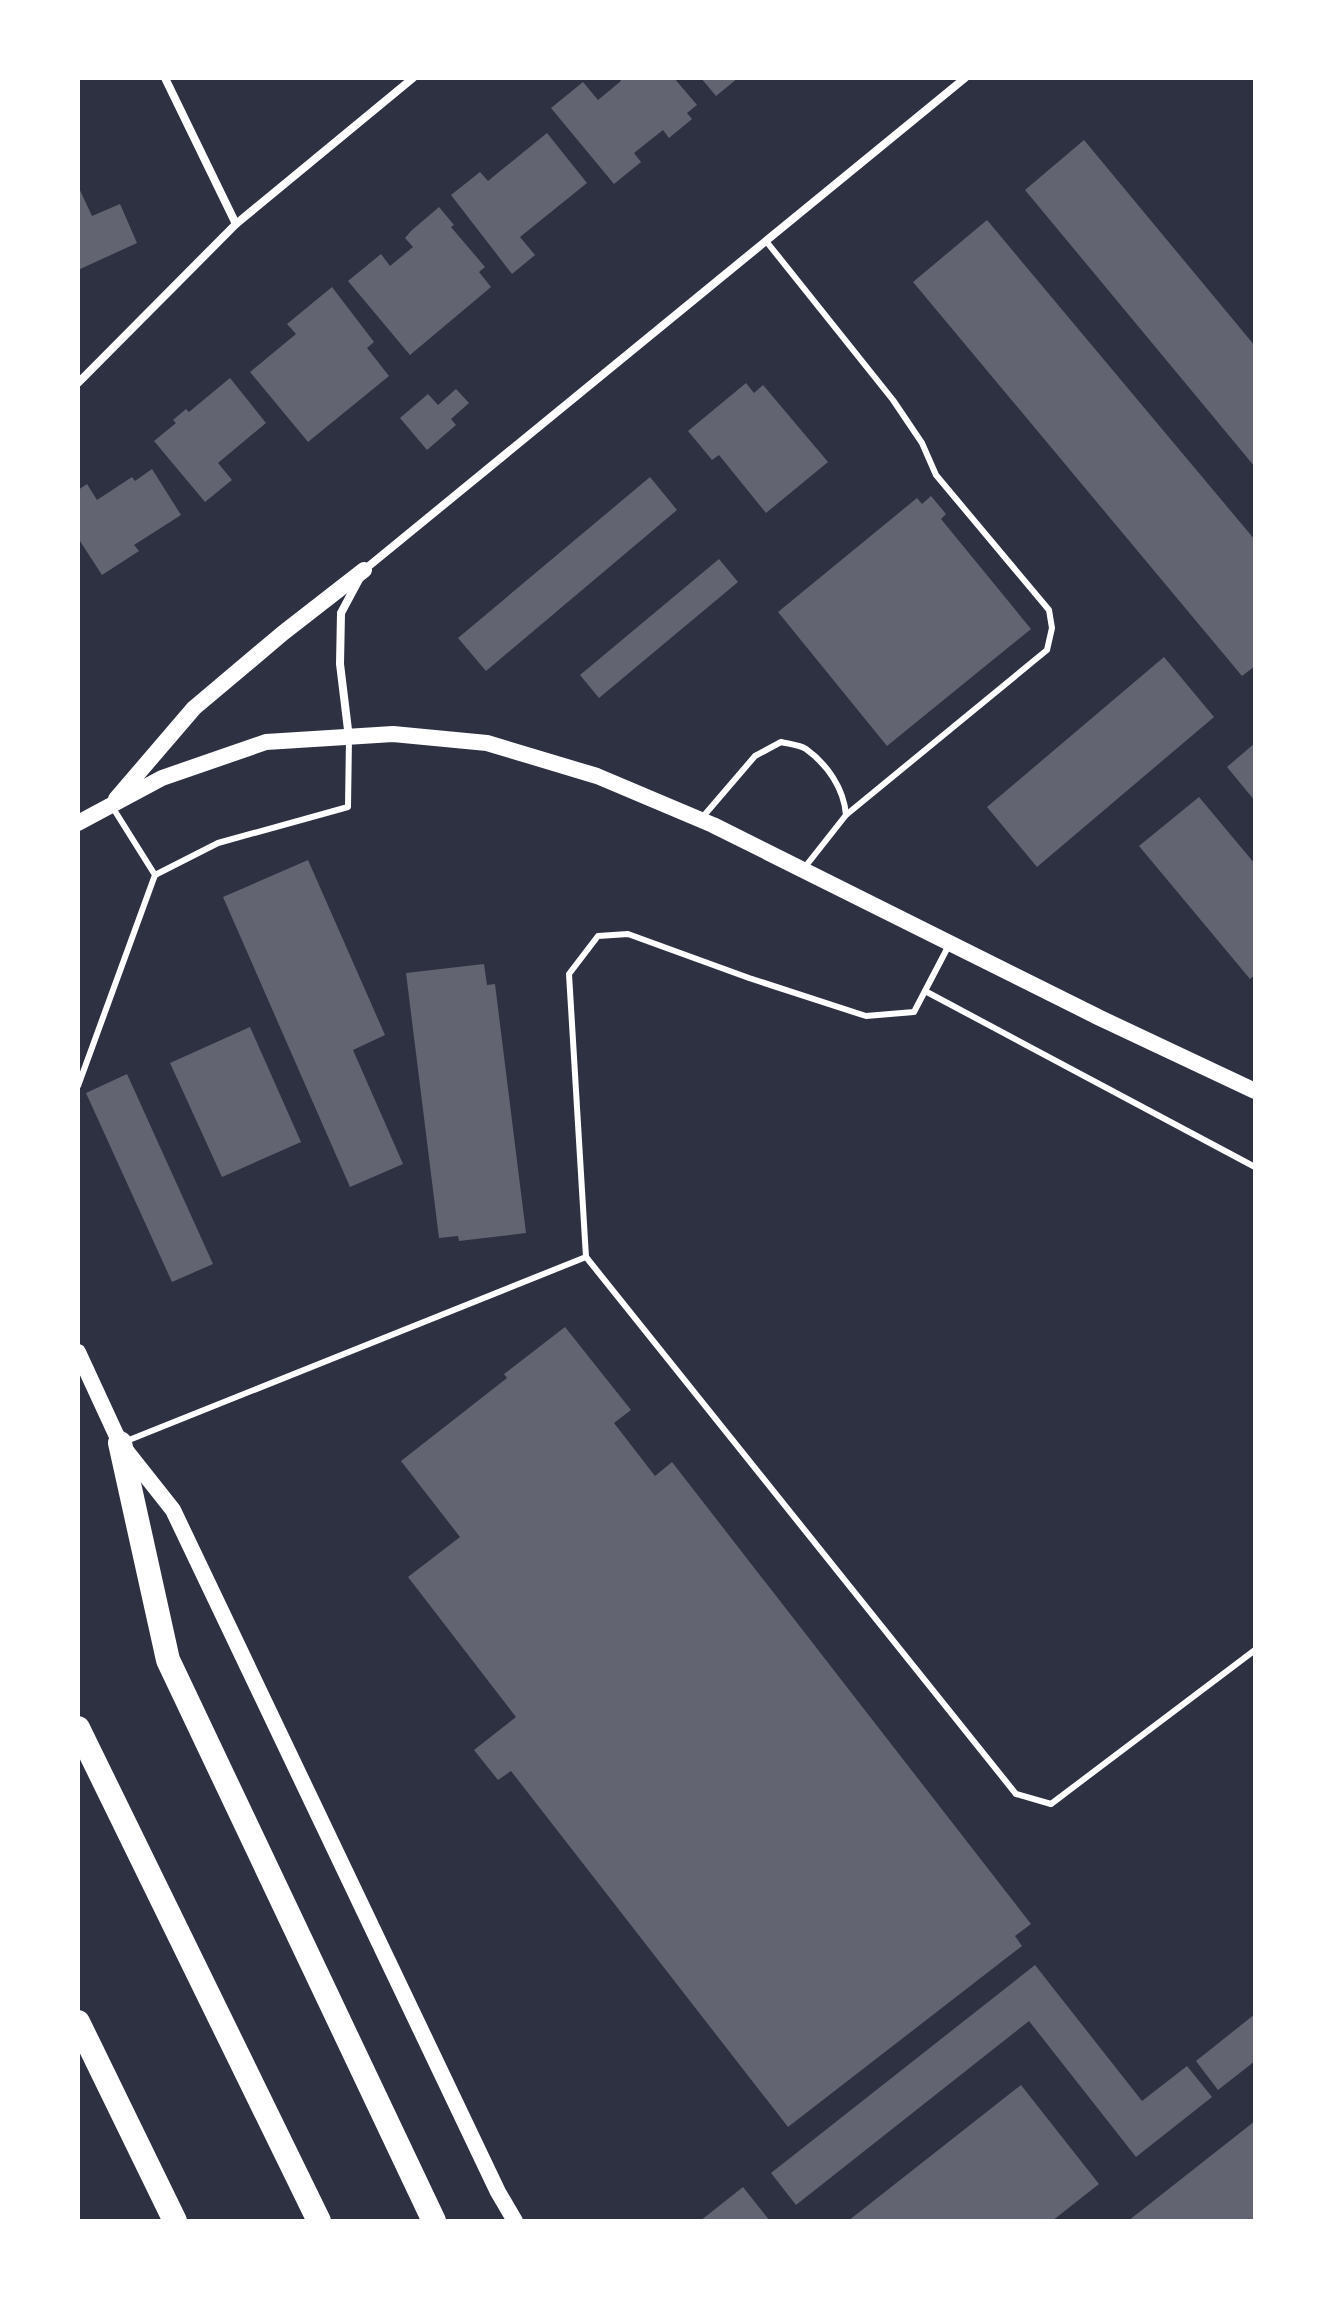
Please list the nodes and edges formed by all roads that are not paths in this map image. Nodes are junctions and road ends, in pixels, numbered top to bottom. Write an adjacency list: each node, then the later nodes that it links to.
1 (165, 78): 4 (street)
2 (413, 78): 4 (street)
3 (965, 78): 5 (street)
4 (236, 224): 6 (street)
5 (766, 241): 7 (street); 10 (lane)
6 (78, 383)
7 (364, 570): 8 (street); 9 (main road)
8 (349, 738): 9 (main road); 11 (main road); 14 (lane)
9 (111, 805): 12 (main road); 14 (lane)
10 (846, 815): 11 (lane); 13 (lane)
11 (700, 820): 13 (main road)
12 (78, 823)
13 (803, 870): 15 (main road)
14 (155, 875): 17 (lane)
15 (950, 943): 16 (lane); 18 (main road)
16 (925, 991): 19 (lane); 20 (lane)
17 (78, 1086)
18 (1255, 1091)
19 (1255, 1167)
20 (586, 1257): 22 (lane); 23 (lane)
21 (78, 1352): 22 (main road)
22 (120, 1443): 28 (highway); 29 (main road)
23 (1255, 1650)
24 (78, 1728): 27 (highway)
25 (78, 2022): 26 (highway)
26 (175, 2221)
27 (319, 2221)
28 (434, 2221)
29 (515, 2221)

